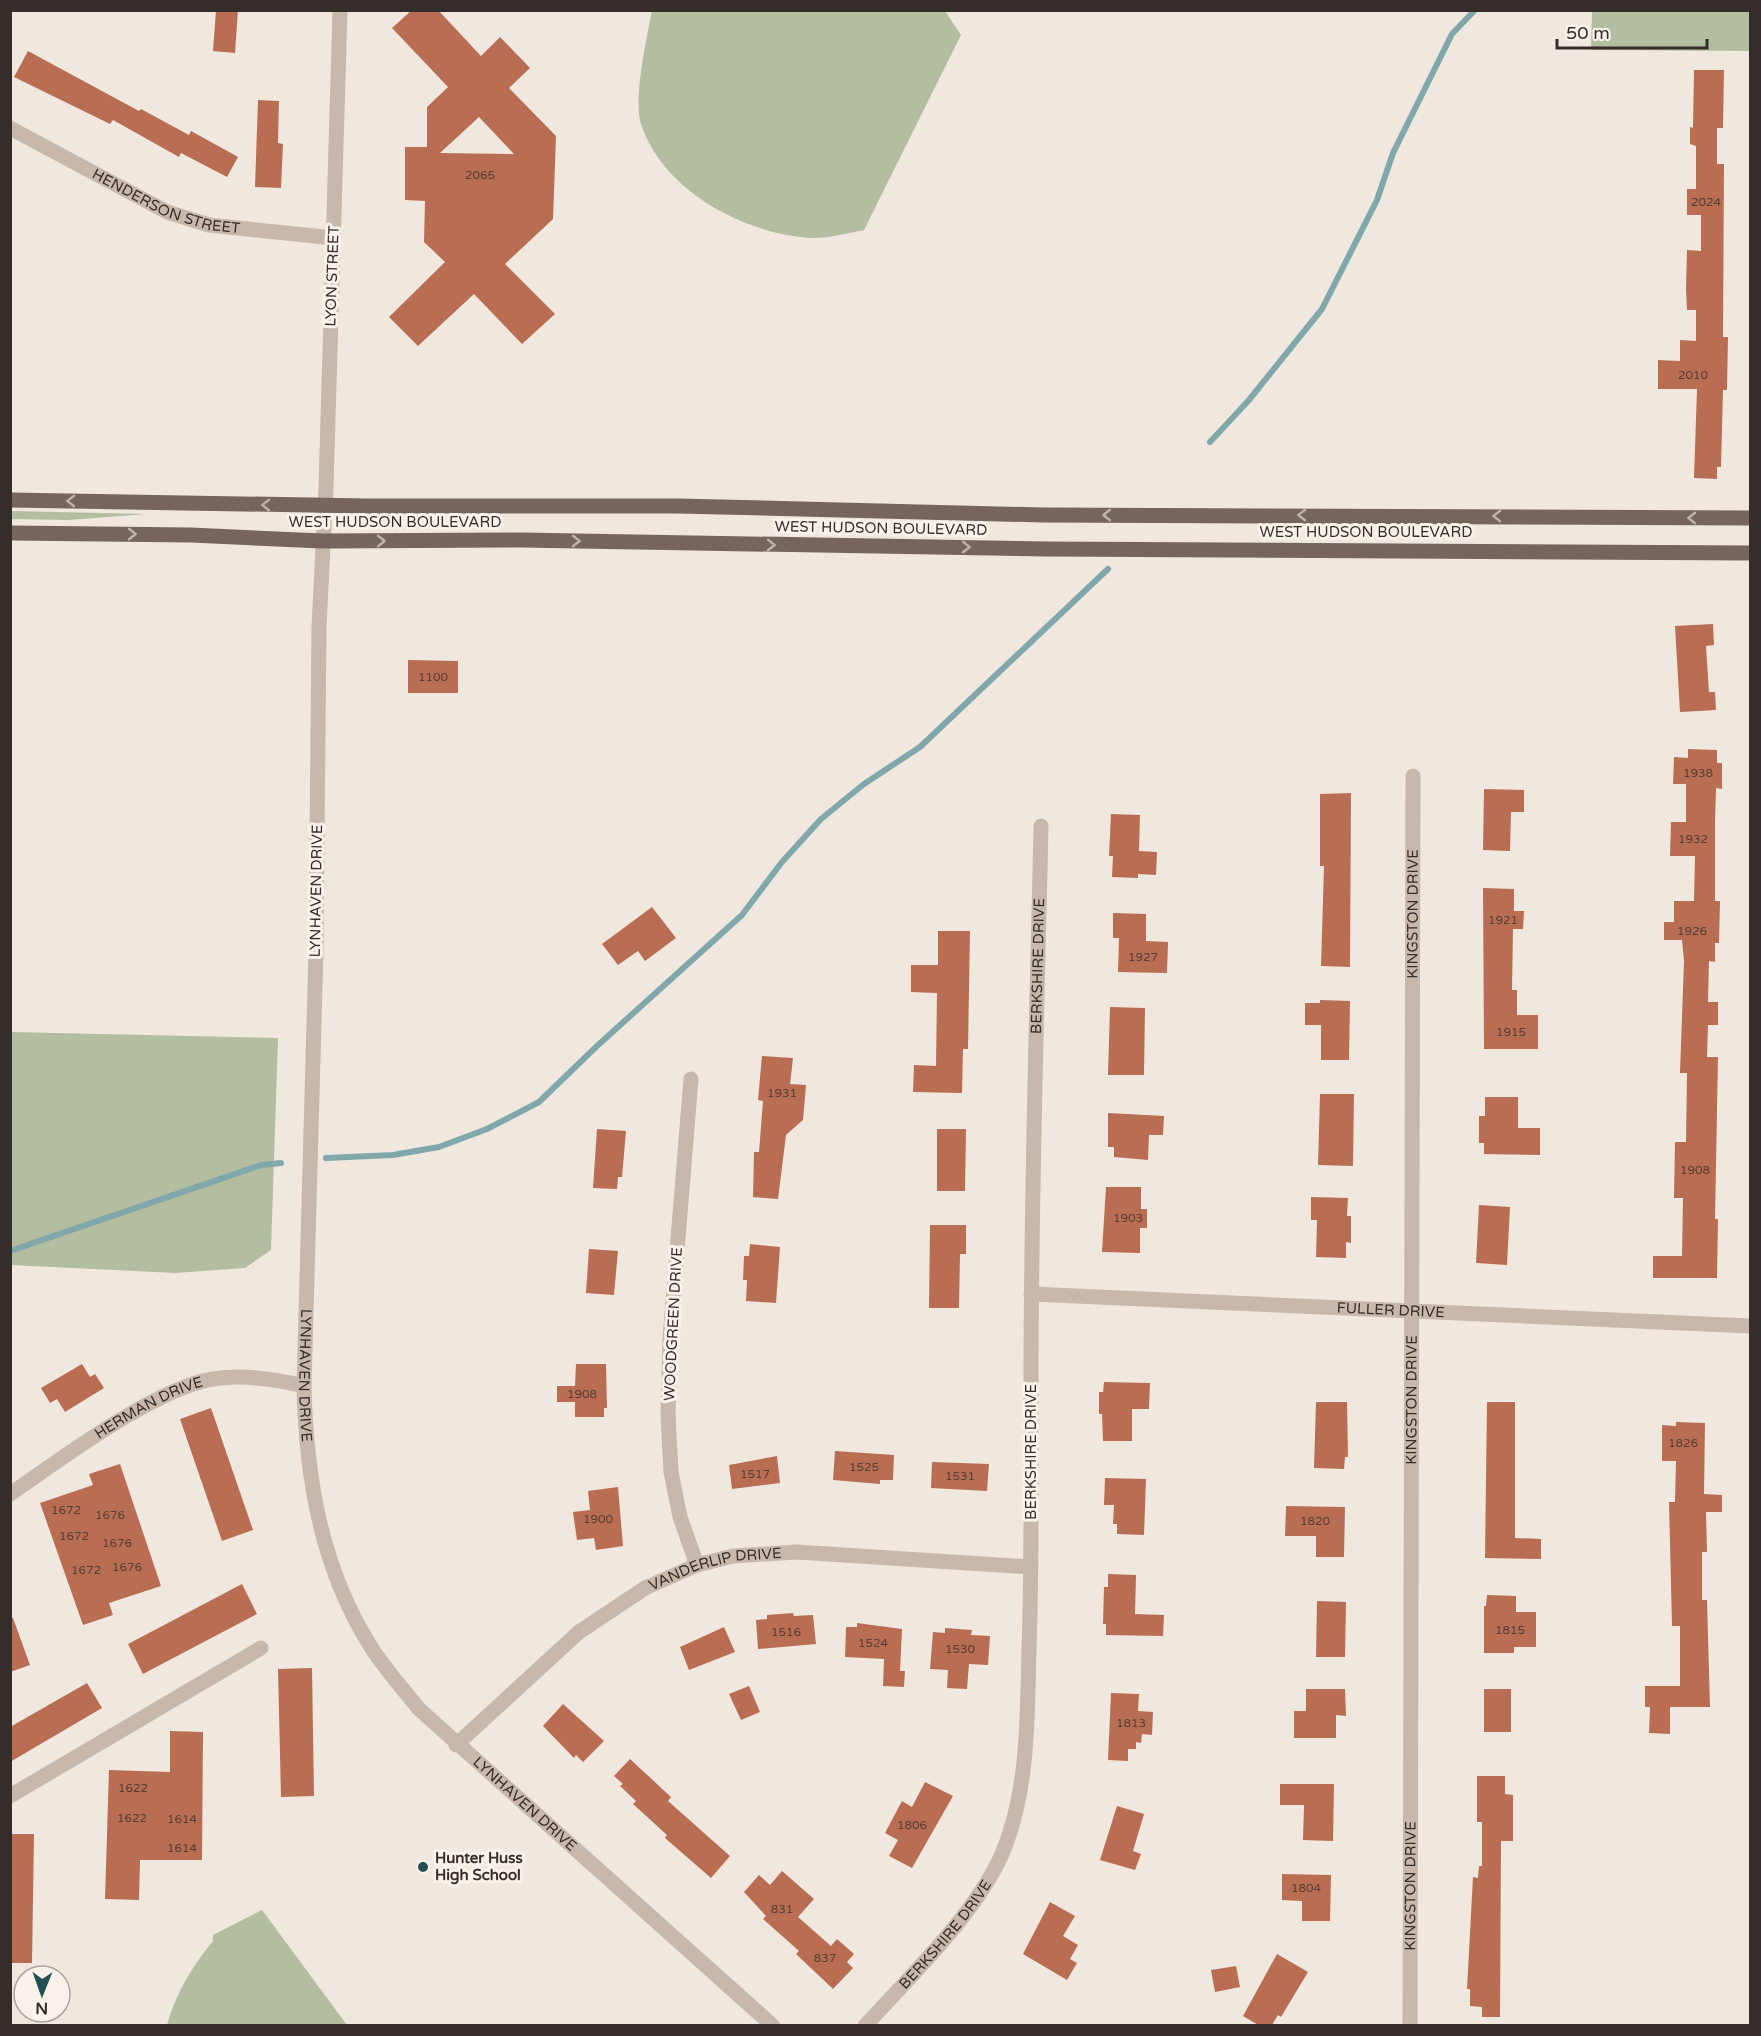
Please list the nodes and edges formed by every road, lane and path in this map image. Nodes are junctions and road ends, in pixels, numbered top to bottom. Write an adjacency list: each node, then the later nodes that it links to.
1 (340, 10): 3 (street, LYON STREET)
2 (10, 128): 3 (street, HENDERSON STREET)
3 (334, 238): 5 (street, LYON STREET)
4 (10, 500): 5 (main road, WEST HUDSON BOULEVARD, one-way to 4)
5 (325, 506): 6 (main road, WEST HUDSON BOULEVARD, one-way to 5); 8 (street, LYON STREET)
6 (1750, 519)
7 (10, 533): 8 (main road, WEST HUDSON BOULEVARD, one-way to 8)
8 (322, 541): 9 (main road, WEST HUDSON BOULEVARD, one-way to 9); 16 (street, LYNHAVEN DRIVE)
9 (1750, 553)
10 (1413, 776): 14 (street, KINGSTON DRIVE)
11 (1041, 826): 13 (street, BERKSHIRE DRIVE)
12 (691, 1079): 18 (street, WOODGREEN DRIVE)
13 (1031, 1294): 14 (street, FULLER DRIVE); 19 (street, BERKSHIRE DRIVE)
14 (1410, 1310): 15 (street, FULLER DRIVE); 25 (street, KINGSTON DRIVE)
15 (1750, 1326)
16 (304, 1386): 17 (street, HERMAN DRIVE); 21 (street, LYNHAVEN DRIVE)
17 (10, 1494)
18 (697, 1565): 19 (street, VANDERLIP DRIVE); 21 (street, VANDERLIP DRIVE)
19 (1032, 1567): 24 (street, BERKSHIRE DRIVE)
20 (261, 1648): 22 (street)
21 (456, 1745): 23 (street, LYNHAVEN DRIVE)
22 (10, 1796)
23 (773, 2025)
24 (865, 2025)
25 (1410, 2025)

